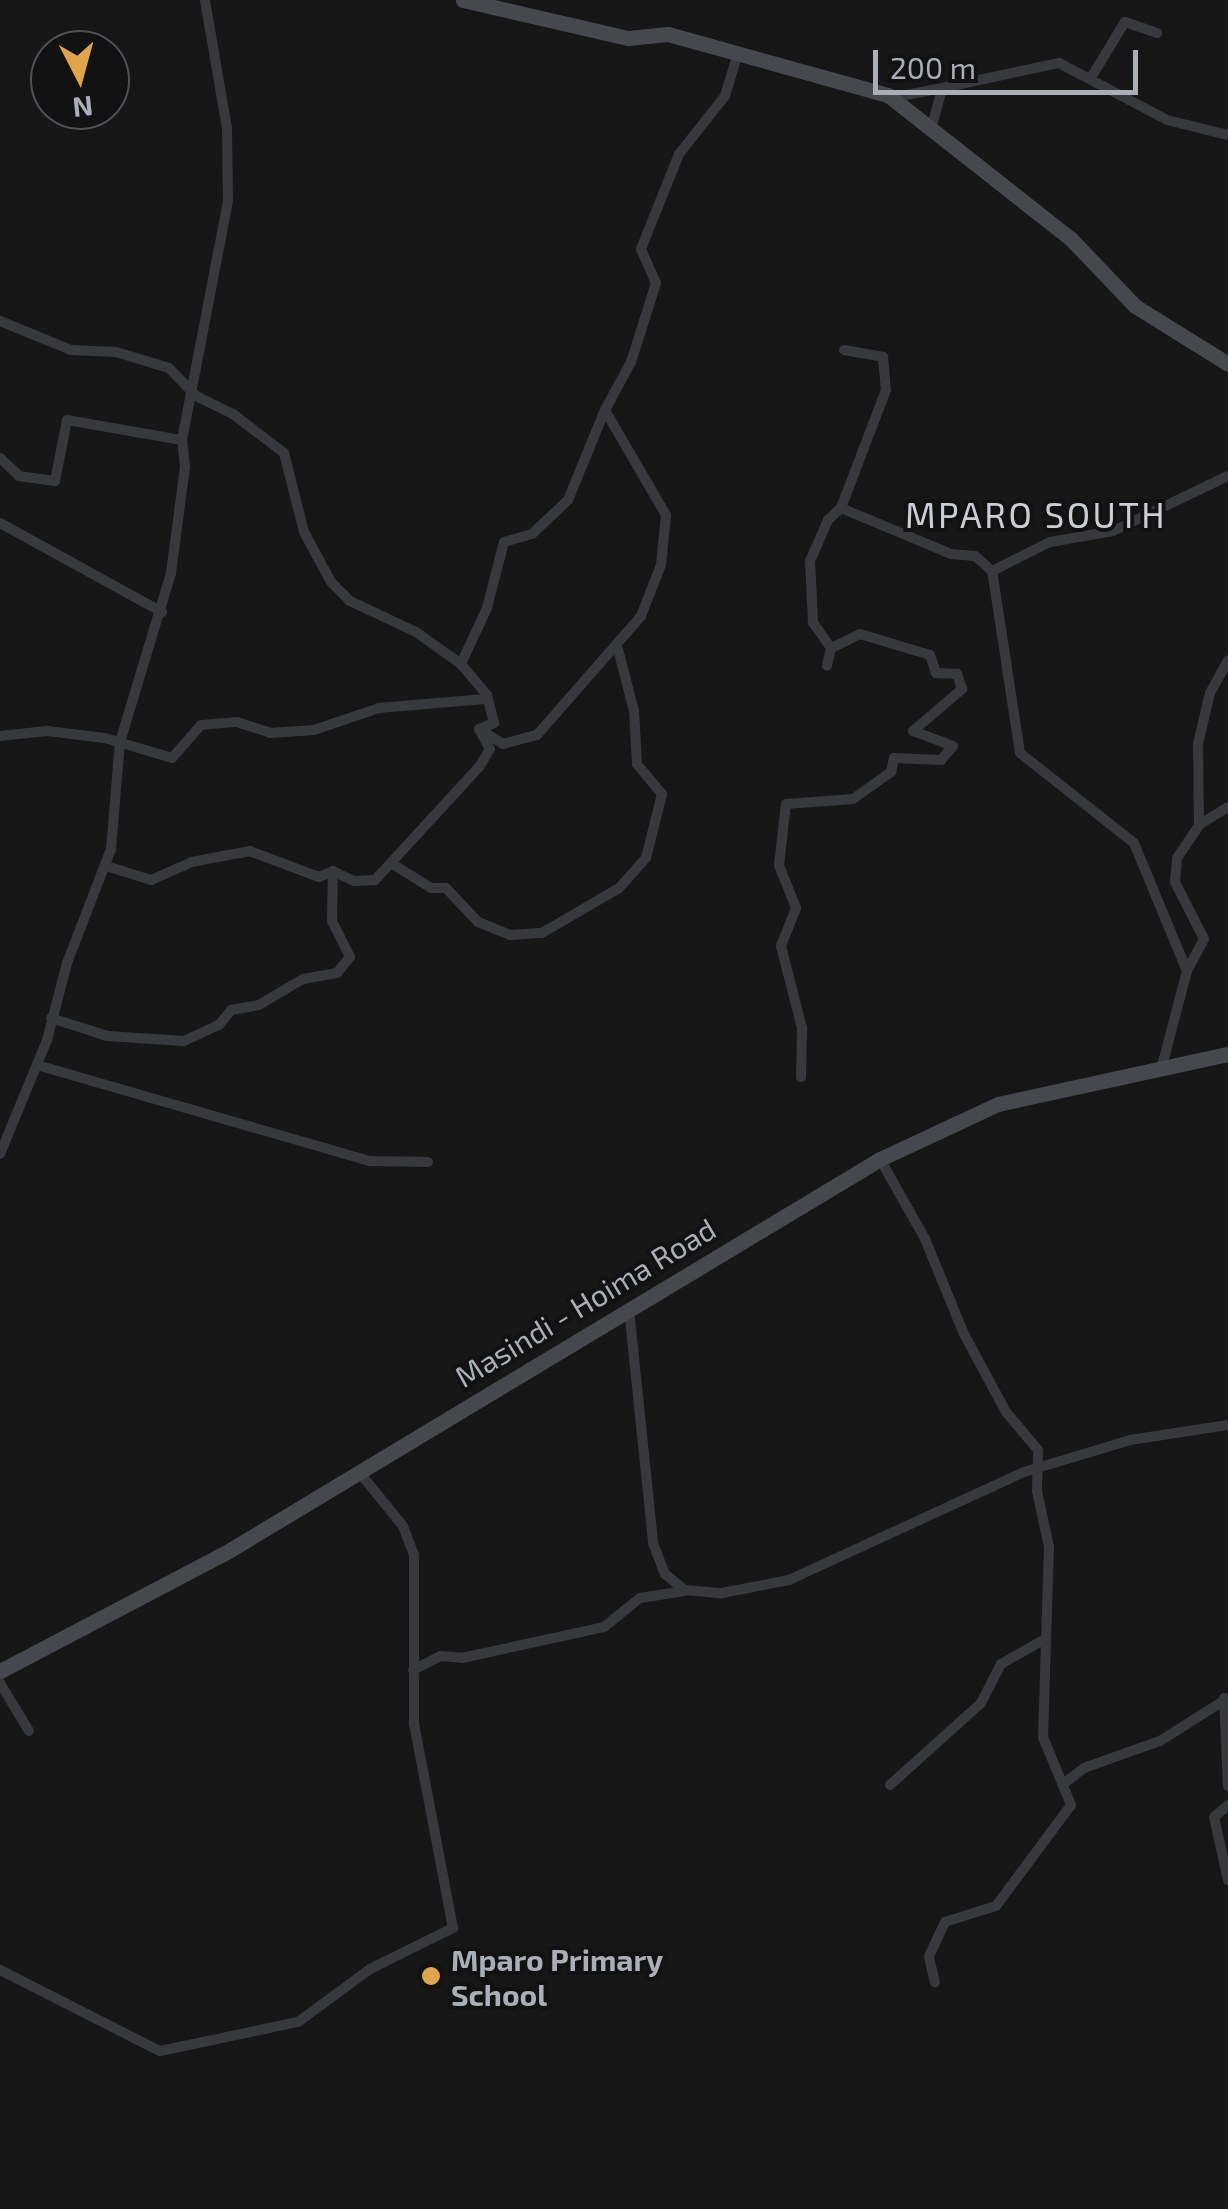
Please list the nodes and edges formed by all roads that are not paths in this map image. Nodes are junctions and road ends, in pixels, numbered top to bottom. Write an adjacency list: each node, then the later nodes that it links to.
1 (205, 0): 14 (street)
2 (463, 0): 3 (main road)
3 (484, 3): 5 (main road)
4 (1157, 33): 6 (street)
5 (738, 53): 8 (main road); 15 (street)
6 (1092, 76): 7 (street); 10 (street)
7 (942, 88): 8 (street); 9 (street)
8 (891, 98): 9 (main road)
9 (932, 126): 13 (main road)
10 (1228, 135)
11 (0, 320): 14 (street)
12 (844, 350): 19 (street)
13 (1228, 364)
14 (196, 396): 16 (street); 26 (street)
15 (605, 410): 23 (street); 26 (street)
16 (182, 440): 17 (street); 22 (street)
17 (0, 458)
18 (1228, 476): 21 (street)
19 (841, 508): 21 (street); 24 (street)
20 (0, 523): 22 (street)
21 (992, 572): 37 (street)
22 (162, 612): 31 (street)
23 (618, 648): 29 (street); 34 (street)
24 (831, 648): 27 (street); 42 (street)
25 (1228, 660): 33 (street)
26 (460, 664): 28 (street)
27 (827, 666)
28 (485, 698): 29 (street); 31 (street)
29 (479, 730): 34 (street)
30 (0, 736): 31 (street)
31 (120, 742): 35 (street)
32 (1228, 808): 33 (street)
33 (1198, 825): 37 (street)
34 (391, 862): 36 (street)
35 (106, 866): 36 (street); 38 (street)
36 (334, 871): 38 (street)
37 (1187, 971): 41 (street)
38 (50, 1018): 40 (street)
39 (1228, 1054): 41 (main road, Masindi - Hoima Road)
40 (37, 1065): 43 (street); 45 (street)
41 (1161, 1070): 44 (main road, Masindi - Hoima Road)
42 (801, 1077)
43 (0, 1154)
44 (880, 1160): 46 (main road, Masindi - Hoima Road); 48 (street)
45 (428, 1162)
46 (628, 1308): 49 (main road, Masindi - Hoima Road); 50 (street)
47 (1228, 1425): 48 (street)
48 (1037, 1468): 50 (street); 51 (street)
49 (360, 1472): 52 (street); 53 (main road, Masindi - Hoima Road)
50 (684, 1590): 52 (street)
51 (1045, 1639): 57 (street); 58 (street)
52 (413, 1670): 62 (street)
53 (0, 1671)
54 (0, 1683): 56 (street)
55 (1226, 1698): 57 (street); 59 (street)
56 (29, 1731)
57 (1064, 1784): 63 (street)
58 (890, 1786)
59 (1228, 1786)
60 (1228, 1806): 61 (street)
61 (1228, 1880)
62 (0, 1970)
63 (935, 1982)

